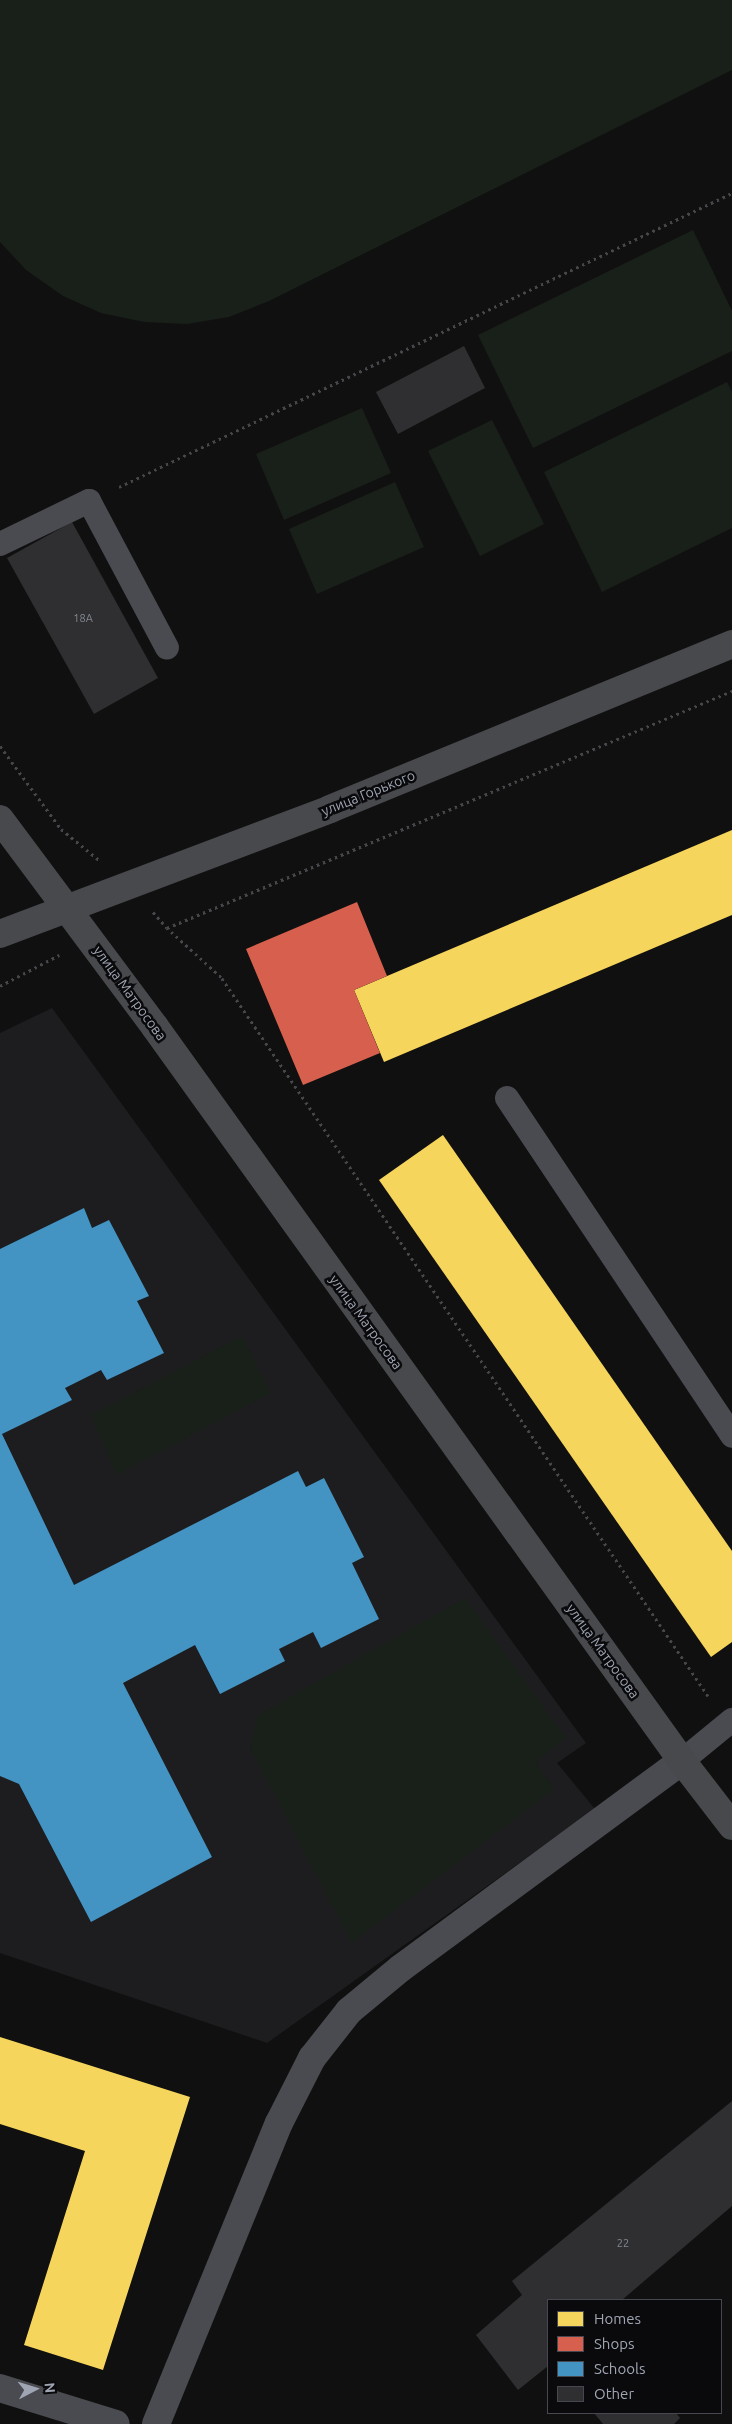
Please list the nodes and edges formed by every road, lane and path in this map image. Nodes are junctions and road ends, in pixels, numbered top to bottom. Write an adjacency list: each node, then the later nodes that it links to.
1 (732, 193): 2 (path)
2 (89, 501): 3 (lane); 5 (lane)
3 (0, 544)
4 (732, 644): 9 (street, улица Горького)
5 (167, 648)
6 (732, 691): 14 (path)
7 (0, 746): 9 (path)
8 (0, 819): 10 (street, улица Матросова)
9 (130, 884): 10 (street, улица Горького)
10 (68, 908): 11 (street, улица Горького); 15 (street, улица Матросова)
11 (0, 934)
12 (507, 1098): 13 (lane)
13 (732, 1436)
14 (730, 1722): 15 (lane)
15 (682, 1762): 16 (street, улица Матросова); 19 (street)
16 (732, 1826)
17 (0, 2388): 18 (street)
18 (116, 2424)
19 (156, 2424)

